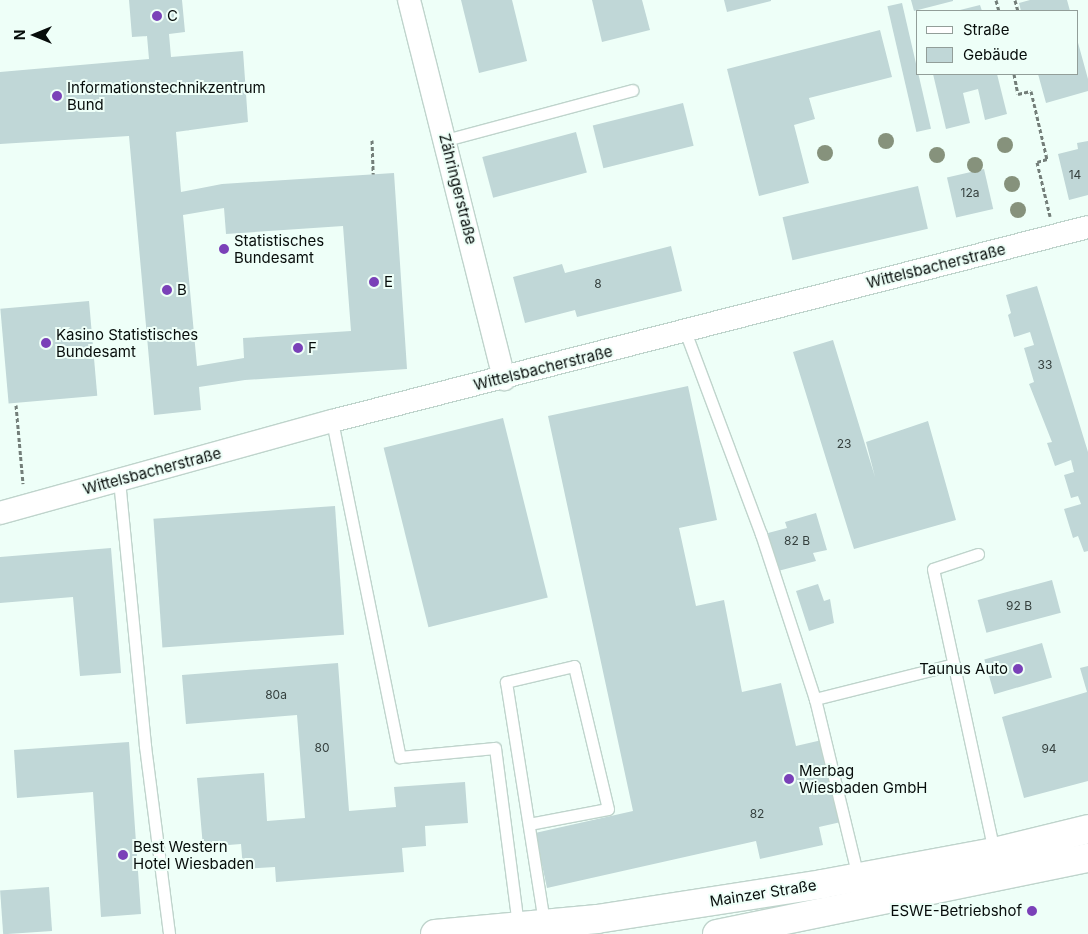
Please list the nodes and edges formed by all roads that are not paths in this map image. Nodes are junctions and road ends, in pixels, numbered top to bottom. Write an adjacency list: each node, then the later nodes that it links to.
1 (409, 0): 3 (street, Zähringerstraße)
2 (632, 90): 3 (lane)
3 (446, 140): 6 (street, Zähringerstraße)
4 (1088, 227): 5 (street, Wittelsbacherstraße)
5 (685, 331): 6 (street, Wittelsbacherstraße); 12 (lane)
6 (504, 379): 7 (street, Wittelsbacherstraße)
7 (332, 421): 8 (street, Wittelsbacherstraße); 18 (lane)
8 (118, 480): 9 (street, Wittelsbacherstraße); 19 (lane)
9 (0, 513)
10 (978, 554): 11 (lane)
11 (954, 664): 12 (lane); 15 (lane)
12 (815, 699): 17 (lane)
13 (529, 824): 13 (lane); 18 (lane)
14 (1088, 829): 15 (main road, Mainzer Straße)
15 (994, 852): 17 (main road, Mainzer Straße)
16 (1088, 858): 21 (main road, Mainzer Straße)
17 (859, 878): 18 (main road, Mainzer Straße)
18 (531, 924): 20 (main road, Mainzer Straße)
19 (169, 934)
20 (435, 934)
21 (716, 934)

